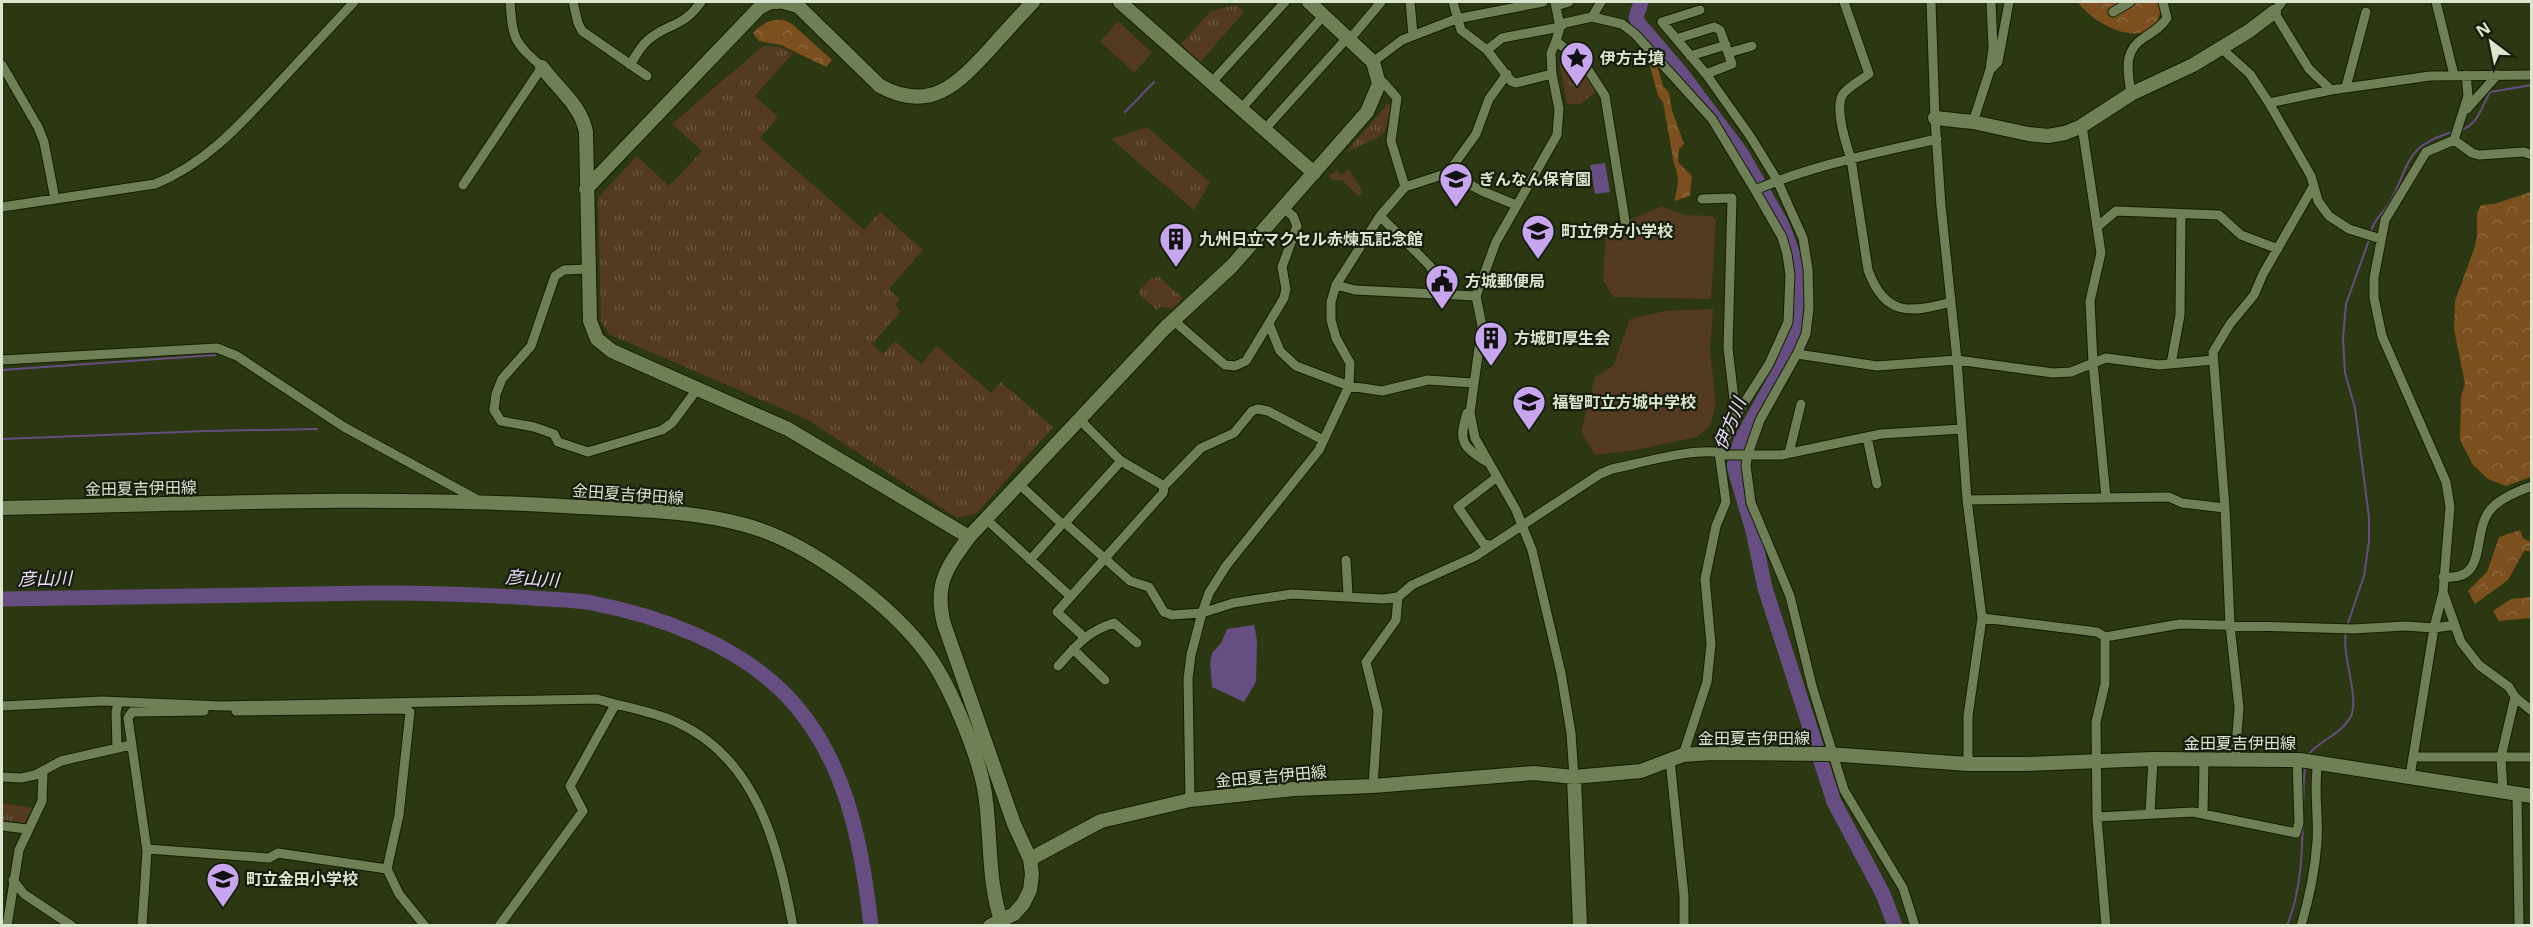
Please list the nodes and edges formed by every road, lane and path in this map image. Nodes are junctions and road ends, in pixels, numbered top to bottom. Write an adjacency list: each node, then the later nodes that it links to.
1 (354, 2): 83 (street)
2 (510, 2): 46 (street)
3 (573, 2): 45 (street)
4 (701, 2): 45 (street)
5 (778, 2): 25 (street)
6 (783, 2): 7 (street)
7 (1034, 2)
8 (1120, 2): 57 (street)
9 (1285, 2): 57 (street)
10 (1309, 2): 30 (street)
11 (1381, 2): 35 (street)
12 (1410, 2): 34 (street)
13 (1453, 2): 32 (street)
14 (1544, 2): 32 (street)
15 (1569, 2): 24 (street)
16 (1601, 2): 31 (street)
17 (1844, 2): 74 (street)
18 (1931, 2): 66 (street)
19 (1990, 2): 47 (street)
20 (2009, 2): 47 (street)
21 (2130, 2): 28 (street)
22 (2163, 2): 61 (street)
23 (2436, 2): 51 (street)
24 (1556, 4): 33 (street)
25 (755, 5): 81 (street)
26 (2278, 7): 39 (street); 60 (street)
27 (1700, 10): 36 (street)
28 (2113, 12)
29 (2366, 12): 59 (street)
30 (1324, 15): 35 (street); 63 (street)
31 (1592, 17): 33 (street); 65 (street)
32 (1456, 19): 34 (street); 41 (street)
33 (1560, 27): 37 (street); 41 (street)
34 (1413, 35): 43 (street)
35 (1349, 38): 43 (street); 70 (street)
36 (1676, 39): 40 (street); 42 (street)
37 (1556, 41): 49 (street); 90 (street)
38 (1752, 46): 40 (street)
39 (2221, 48): 61 (street); 62 (street)
40 (1727, 49): 42 (street); 50 (street)
41 (1487, 50): 48 (street)
42 (1690, 56): 50 (street)
43 (1373, 62): 58 (street)
44 (2, 65): 55 (street)
45 (630, 65): 56 (street)
46 (542, 68): 78 (street); 81 (street)
47 (1990, 70): 68 (street)
48 (1507, 74): 49 (street); 75 (street)
49 (1552, 74): 85 (street)
50 (1706, 74): 64 (street)
51 (2454, 75): 52 (street); 59 (street)
52 (2466, 75): 53 (street); 67 (street)
53 (2497, 75): 54 (street); 67 (street)
54 (2532, 75)
55 (4, 76): 83 (street)
56 (646, 76)
57 (1212, 82): 63 (street)
58 (1379, 84): 76 (street); 79 (street)
59 (2346, 87): 60 (street)
60 (2331, 90): 62 (street)
61 (2131, 94): 69 (street)
62 (2269, 103): 80 (street)
63 (1241, 109): 70 (street)
64 (1727, 109): 65 (street); 77 (street)
65 (1713, 118): 82 (street)
66 (1935, 118): 68 (street); 72 (street)
67 (2460, 121): 71 (street)
68 (1973, 122): 69 (street)
69 (2082, 126): 91 (street)
70 (1264, 130): 76 (street)
71 (2454, 138): 73 (street); 92 (street)
72 (1937, 139): 74 (street); 98 (street)
73 (2532, 155)
74 (1851, 159): 77 (street); 98 (street)
75 (1448, 172): 79 (street); 85 (street)
76 (1314, 173): 87 (street)
77 (1774, 181): 82 (street); 101 (street)
78 (463, 185)
79 (1405, 187): 89 (street)
80 (2313, 187): 92 (street); 93 (street)
81 (586, 189): 94 (street)
82 (1757, 189): 111 (street)
83 (55, 199): 86 (street)
84 (1702, 199): 111 (street)
85 (1516, 205): 97 (street)
86 (2, 207)
87 (1283, 208): 99 (street); 100 (street)
88 (2181, 214): 91 (street); 93 (street); 106 (street)
89 (1380, 216): 95 (street); 96 (street)
90 (1625, 221)
91 (2097, 227): 105 (street)
92 (2378, 238): 138 (street)
93 (2278, 249): 104 (street)
94 (587, 269): 109 (street); 109 (street)
95 (1336, 285): 96 (street); 108 (street)
96 (1437, 295): 97 (street)
97 (1476, 296): 107 (street)
98 (1951, 302): 103 (street)
99 (1173, 320): 100 (street); 112 (street)
100 (1269, 324): 108 (street)
101 (1797, 354): 103 (street); 118 (street)
102 (2, 360): 127 (street)
103 (1957, 360): 105 (street); 113 (street)
104 (2213, 360): 106 (street); 129 (street)
105 (2093, 363): 106 (street); 125 (street)
106 (2171, 364)
107 (1473, 383): 108 (street); 120 (street)
108 (1349, 386): 115 (street)
109 (698, 388): 133 (street)
110 (1801, 404): 117 (street)
111 (1736, 416): 116 (street)
112 (1079, 419): 119 (street); 121 (street)
113 (1962, 429): 114 (street); 126 (street)
114 (1867, 437): 117 (street); 122 (street)
115 (1323, 440): 123 (street); 143 (street)
116 (1723, 453): 118 (street); 132 (street); 166 (street)
117 (1788, 453): 118 (street)
118 (1746, 454): 162 (street)
119 (1121, 461): 123 (street); 131 (street)
120 (1497, 477): 132 (street); 134 (street)
121 (1018, 484): 130 (street); 131 (street)
122 (1878, 484)
123 (1164, 486): 135 (street)
124 (2532, 486): 138 (street)
125 (2106, 497): 126 (street); 129 (street)
126 (1967, 500): 144 (street)
127 (480, 501): 128 (street, 金田夏吉伊田線); 190 (street, 金田夏吉伊田線)
128 (2, 508)
129 (2225, 508): 146 (street)
130 (986, 519): 133 (street); 136 (street)
131 (1064, 524): 135 (street); 136 (street)
132 (1524, 525): 134 (street); 176 (street)
133 (969, 537): 187 (street)
134 (1491, 546): 142 (street)
135 (1105, 557): 141 (street); 143 (street)
136 (1030, 560): 141 (street)
137 (1346, 560): 140 (street)
138 (2443, 577): 139 (street)
139 (2443, 592): 145 (street); 147 (street)
140 (1348, 595): 142 (street); 143 (street)
141 (1070, 596): 148 (street)
142 (1398, 597): 177 (street)
143 (1202, 613): 180 (street)
144 (1983, 618): 149 (street); 172 (street)
145 (2455, 625): 147 (street); 154 (street)
146 (2230, 626): 147 (street); 149 (street); 169 (street)
147 (2434, 628): 163 (street)
148 (1084, 637): 150 (street); 151 (street)
149 (2105, 637): 171 (street)
150 (1137, 643)
151 (1073, 649): 152 (street); 153 (street)
152 (1058, 666)
153 (1105, 680)
154 (2515, 697): 159 (street); 164 (street)
155 (118, 703): 157 (street); 158 (street); 161 (street)
156 (615, 705): 158 (street); 195 (street); 196 (street)
157 (2, 706)
158 (322, 706): 160 (street); 188 (street)
159 (2532, 711)
160 (131, 745): 161 (street); 186 (street)
161 (117, 748): 173 (street)
162 (1830, 754): 166 (street, 金田夏吉伊田線); 172 (street, 金田夏吉伊田線); 199 (street)
163 (2414, 757): 164 (street); 174 (street)
164 (2501, 757): 165 (street); 178 (street)
165 (2532, 757)
166 (1677, 758): 176 (street, 金田夏吉伊田線); 198 (street)
167 (2153, 759): 168 (street, 金田夏吉伊田線); 171 (street, 金田夏吉伊田線); 181 (street)
168 (2204, 760): 169 (street, 金田夏吉伊田線); 182 (street)
169 (2235, 760): 170 (street, 金田夏吉伊田線)
170 (2307, 760): 174 (street, 金田夏吉伊田線); 182 (street); 201 (street)
171 (2097, 761): 172 (street, 金田夏吉伊田線); 183 (street)
172 (1968, 764)
173 (43, 773): 175 (street); 185 (street)
174 (2410, 776): 178 (street, 金田夏吉伊田線)
175 (2, 777)
176 (1574, 777): 177 (street, 金田夏吉伊田線); 197 (street)
177 (1373, 786): 180 (street, 金田夏吉伊田線)
178 (2510, 793): 179 (street, 金田夏吉伊田線); 202 (street)
179 (2532, 796)
180 (1190, 800): 187 (street, 金田夏吉伊田線)
181 (2150, 813): 182 (street); 183 (street)
182 (2203, 813)
183 (2097, 817): 200 (street)
184 (2, 826): 185 (street)
185 (27, 830): 189 (street)
186 (147, 849): 188 (street); 193 (street)
187 (1030, 859): 190 (street, 金田夏吉伊田線)
188 (387, 868): 194 (street)
189 (13, 880): 191 (street); 192 (street)
190 (996, 924)
191 (7, 926)
192 (72, 926)
193 (141, 926)
194 (425, 926)
195 (499, 926)
196 (793, 926)
197 (1580, 926)
198 (1684, 926)
199 (1915, 926)
200 (2106, 926)
201 (2301, 926)
202 (2519, 926)

